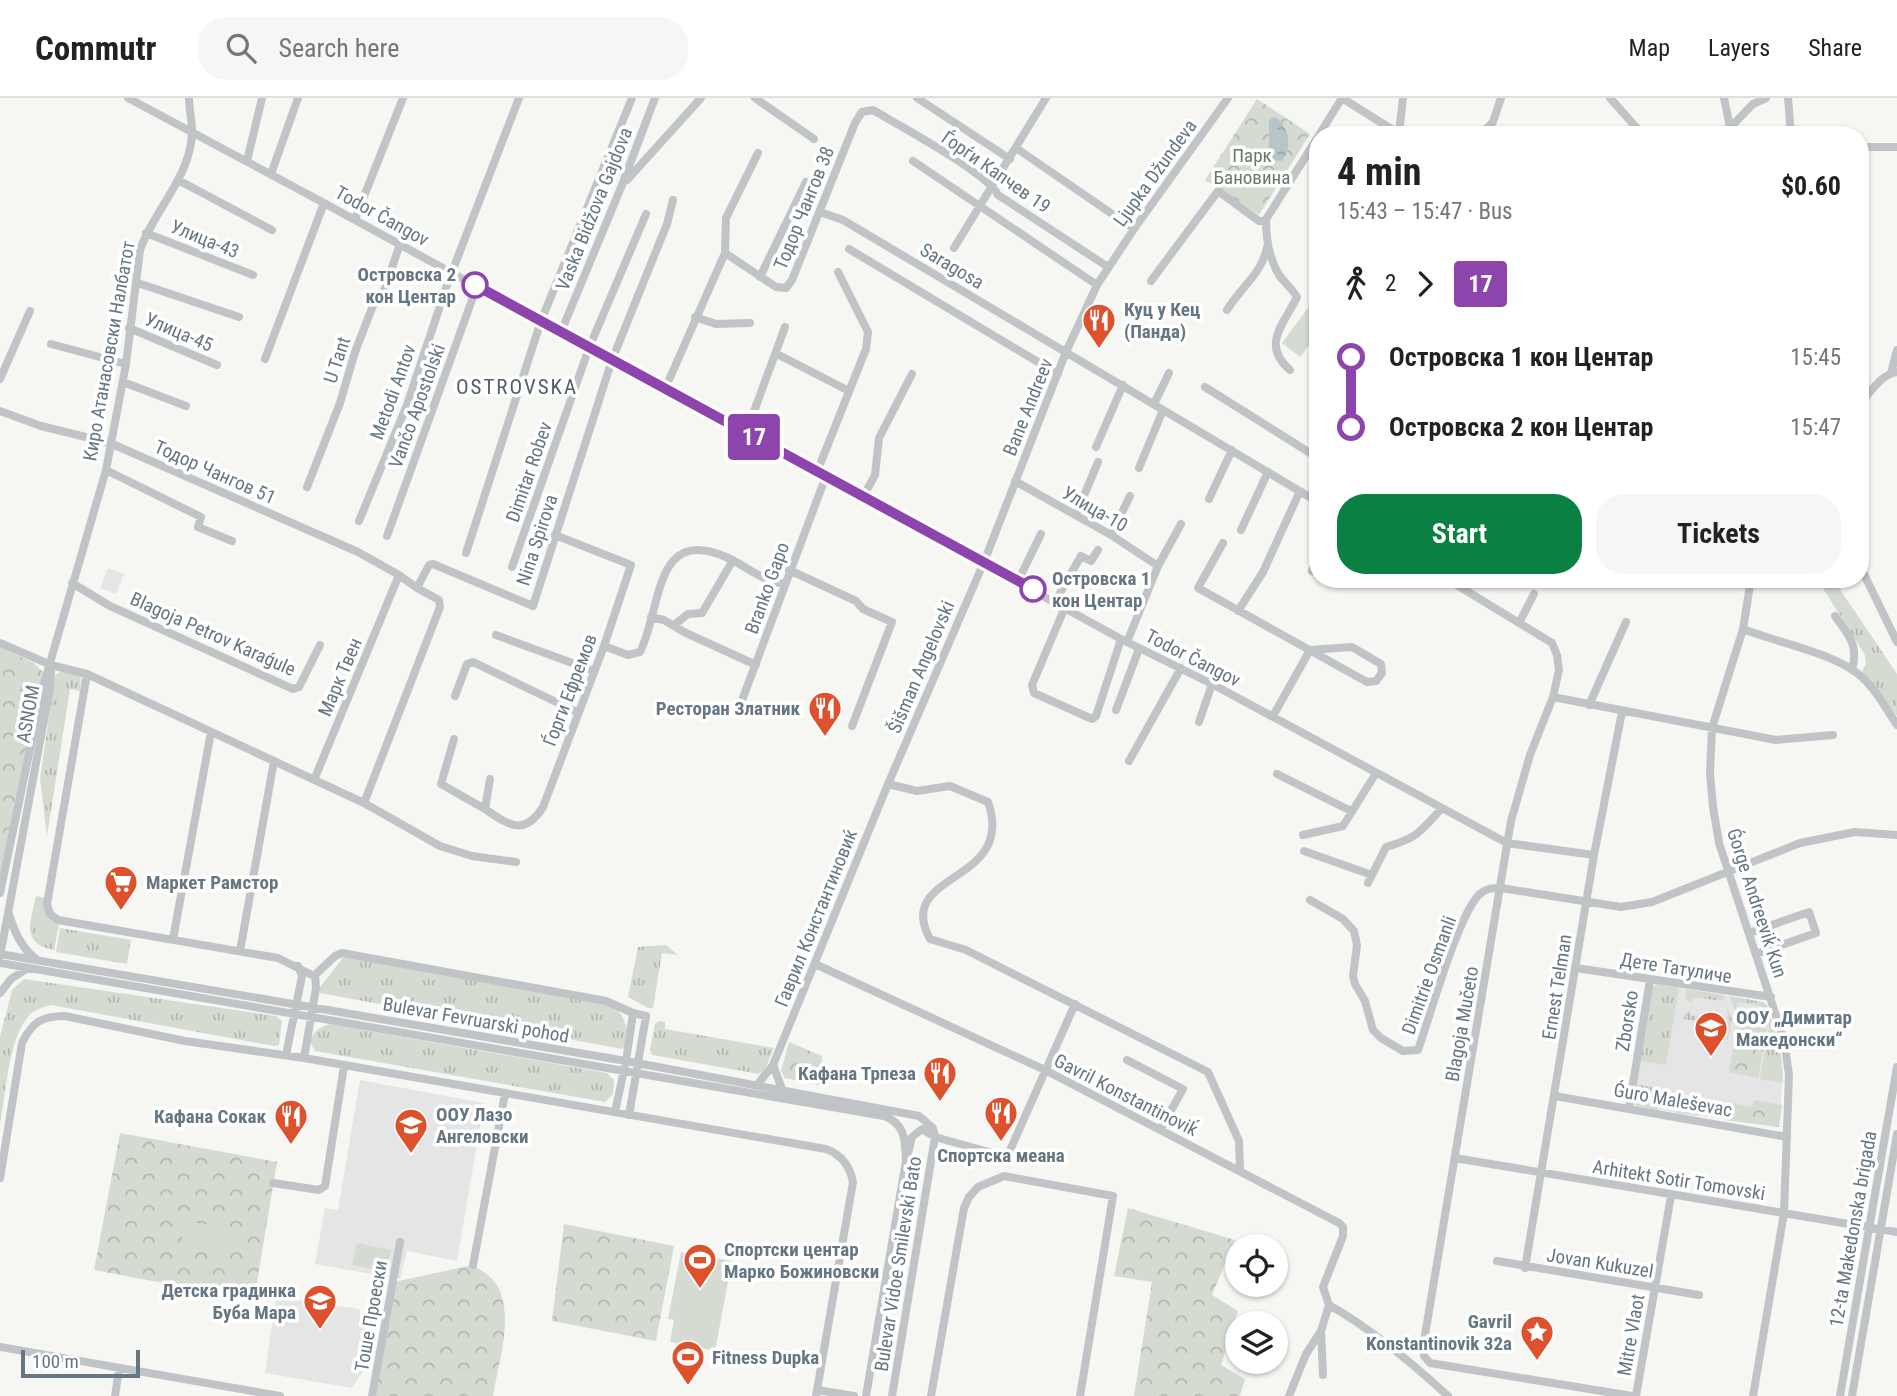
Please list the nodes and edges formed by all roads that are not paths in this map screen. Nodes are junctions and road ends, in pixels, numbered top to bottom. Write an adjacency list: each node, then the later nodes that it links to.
1 (128, 98): 30 (street, Todor Čangov)
2 (188, 98): 30 (street)
3 (262, 98): 38 (street)
4 (298, 98): 40 (street)
5 (403, 98): 50 (street)
6 (519, 98): 62 (street, Metodi Antov)
7 (632, 98): 73 (street)
8 (655, 98): 43 (street, Vaska Bidžova Gajdova)
9 (701, 98): 43 (street)
10 (755, 98): 31 (street)
11 (917, 98): 37 (street)
12 (1046, 98): 34 (street)
13 (1228, 98): 52 (street, Ljupka Džundeva)
14 (1342, 98): 22 (street); 23 (street)
15 (1403, 98): 24 (street)
16 (1501, 98): 25 (street)
17 (1610, 98): 26 (street)
18 (1724, 98): 27 (street)
19 (1766, 98): 28 (street)
20 (1788, 98): 29 (street)
21 (862, 112): 44 (street, Ѓорѓи Капчев 19); 48 (street, Тодор Чангов 38)
22 (1325, 126)
23 (1387, 126)
24 (1401, 126)
25 (1489, 126)
26 (1635, 126)
27 (1731, 126)
28 (1733, 126)
29 (1791, 126)
30 (192, 131): 38 (street, Todor Čangov); 41 (street, Киро Атанасовски Налбатот)
31 (814, 139)
32 (1869, 147): 33 (street)
33 (1897, 147)
34 (1016, 148): 37 (street); 52 (street)
35 (1309, 152): 51 (street)
36 (758, 153): 59 (street)
37 (1010, 159): 44 (street)
38 (247, 160): 40 (street, Todor Čangov)
39 (914, 161): 47 (street)
40 (271, 174): 46 (street, Todor Čangov)
41 (178, 180): 53 (street); 54 (street, Киро Атанасовски Налбатот)
42 (806, 182): 64 (street, Тодор Чангов 38)
43 (622, 185): 77 (street, Vaska Bidžova Gajdova)
44 (994, 186): 47 (street); 60 (street, Ѓорѓи Капчев 19)
45 (673, 200): 84 (street, Nina Spirova)
46 (324, 203): 50 (street, Todor Čangov); 83 (street)
47 (981, 206): 57 (street); 67 (street)
48 (820, 212): 64 (street, Тодор Чангов 38); 81 (street, Saragosa)
49 (646, 214): 79 (street, Dimitar Robev)
50 (355, 219): 56 (street, Todor Čangov)
51 (1266, 219): 55 (street); 65 (street)
52 (1134, 229): 60 (street, Ljupka Džundeva)
53 (272, 230)
54 (146, 233): 63 (street, Улица-43); 66 (street, Киро Атанасовски Налбатот)
55 (1267, 240): 69 (street); 87 (street)
56 (400, 244): 62 (street, Todor Čangov); 114 (street, U Tant)
57 (954, 248)
58 (849, 249): 91 (street)
59 (725, 253): 64 (street, Тодор Чангов 38); 72 (street)
60 (1108, 267): 67 (street, Bane Andreev)
61 (838, 272): 97 (street, Branko Gapo)
62 (452, 273): 68 (street, Todor Čangov); 121 (street, Metodi Antov)
63 (253, 275)
64 (760, 277)
65 (1151, 281)
66 (138, 283): 71 (street); 76 (street, Киро Атанасовски Налбатот)
67 (1097, 285): 81 (street, Bane Andreev)
68 (477, 286): 73 (street, Todor Čangov); 127 (street, Vančo Apostolski)
69 (1227, 310)
70 (30, 311): 92 (street)
71 (239, 317)
72 (695, 317): 74 (street); 96 (street)
73 (541, 321): 77 (street, Todor Čangov); 131 (street)
74 (750, 323)
75 (785, 327): 82 (street)
76 (129, 328): 85 (street, Киро Атанасовски Налбатот); 86 (street, Улица-45)
77 (561, 332): 79 (street, Todor Čangov)
78 (51, 344): 85 (street)
79 (589, 348): 84 (street, Todor Čangov); 135 (street, Dimitar Robev)
80 (1897, 351): 89 (street)
81 (1066, 352): 91 (street, Bane Andreev); 94 (street, Saragosa)
82 (777, 354): 97 (street); 103 (street)
83 (265, 359)
84 (612, 360): 96 (street, Todor Čangov); 125 (street, Nina Spirova)
85 (126, 364): 93 (street, Киро Атанасовски Налбатот)
86 (217, 365)
87 (1290, 370)
88 (1169, 373): 99 (street)
89 (1894, 373): 98 (street)
90 (912, 374): 118 (street)
91 (1058, 374): 113 (street, Bane Andreev)
92 (0, 379)
93 (123, 382): 100 (street); 104 (street, Киро Атанасовски Налбатот)
94 (1123, 385): 99 (street, Saragosa); 105 (street)
95 (1205, 387): 107 (street)
96 (665, 388): 103 (street, Todor Čangov)
97 (849, 391): 112 (street, Branko Gapo)
98 (1869, 394)
99 (1154, 404): 101 (street, Saragosa)
100 (186, 406)
101 (1163, 410): 106 (street, Saragosa); 109 (street)
102 (0, 411): 104 (street, Тодор Чангов 51)
103 (746, 433): 112 (street, Todor Čangov)
104 (110, 443): 110 (street, Киро Атанасовски Налбатот); 137 (street, Тодор Чангов 51)
105 (1096, 447)
106 (1232, 450): 111 (street, Saragosa); 119 (street)
107 (1309, 452)
108 (1098, 462): 120 (street)
109 (1139, 468)
110 (106, 470): 128 (street); 139 (street, Киро Атанасовски Налбатот)
111 (1268, 472): 115 (street, Saragosa); 123 (street)
112 (821, 474): 118 (street, Todor Čangov); 136 (street, Branko Gapo)
113 (1016, 481): 120 (street, Улица-10); 133 (street, Bane Andreev)
114 (307, 487)
115 (1300, 491): 117 (street, Saragosa); 148 (street)
116 (1130, 496): 126 (street)
117 (1309, 496)
118 (863, 497): 133 (street, Todor Čangov)
119 (1209, 499)
120 (1076, 515): 126 (street, Улица-10)
121 (359, 521)
122 (1181, 524): 134 (street)
123 (1241, 530)
124 (1041, 534): 138 (street)
125 (555, 535): 142 (street, Nina Spirova); 160 (street, Ѓорги Ефремов)
126 (1111, 535): 134 (street, Улица-10)
127 (387, 536)
128 (232, 541)
129 (1223, 543): 148 (street)
130 (1098, 550): 146 (street)
131 (467, 553)
132 (733, 560): 140 (street); 150 (street); 153 (street)
133 (984, 562): 138 (street, Todor Čangov); 191 (street, Šišman Angelovski)
134 (1158, 566): 156 (street)
135 (512, 567)
136 (789, 570): 140 (street, Branko Gapo); 180 (street)
137 (399, 575): 142 (street, Тодор Чангов 51); 190 (street, Марк Твен)
138 (1018, 581): 146 (street, Todor Čangov)
139 (72, 583): 159 (street, Blagoja Petrov Karaǵule); 163 (street, Киро Атанасовски Налбатот)
140 (784, 584): 164 (street, Branko Gapo)
141 (1869, 584): 157 (street)
142 (417, 588): 192 (street)
143 (1462, 588): 152 (street, Blagoja Mučeto)
144 (1750, 588): 154 (street, Ǵorge Andreeviḱ Kun)
145 (1534, 594): 152 (street)
146 (1055, 602): 147 (street, Todor Čangov)
147 (1065, 607): 156 (street, Todor Čangov); 156 (street)
148 (1238, 611): 162 (street)
149 (1835, 616): 166 (street)
150 (651, 617): 153 (street); 160 (street)
151 (1626, 622): 172 (street)
152 (1518, 623): 171 (street, Blagoja Mučeto)
153 (674, 625): 164 (street)
154 (1743, 629): 166 (street); 181 (street, Ǵorge Andreeviḱ Kun)
155 (496, 635): 167 (street)
156 (1124, 641): 161 (street, Todor Čangov)
157 (1897, 642)
158 (0, 643): 163 (street)
159 (320, 645)
160 (604, 646): 167 (street, Ѓорги Ефремов)
161 (1139, 649): 165 (street, Todor Čangov); 173 (street)
162 (1310, 650): 162 (street); 177 (street)
163 (51, 665): 168 (street); 204 (street, ASNOM); 207 (street, ASNOM)
164 (756, 665): 174 (street, Branko Gapo)
165 (1181, 668): 169 (street, Todor Čangov); 186 (street)
166 (1852, 670): 179 (street)
167 (594, 671): 175 (street, Ѓорги Ефремов)
168 (87, 674): 182 (street); 209 (street)
169 (1212, 684): 177 (street, Todor Čangov); 178 (street)
170 (455, 696): 175 (street)
171 (1553, 697): 172 (street); 198 (street, Blagoja Mučeto)
172 (1589, 705): 176 (street)
173 (1116, 710)
174 (738, 711)
175 (578, 712): 193 (street, Ѓорги Ефремов)
176 (1622, 712): 181 (street); 200 (street, Ernest Telman)
177 (1273, 716): 187 (street, Todor Čangov)
178 (1199, 722)
179 (1897, 725)
180 (852, 726)
181 (1712, 728): 183 (street); 202 (street, Ǵorge Andreeviḱ Kun)
182 (211, 732): 185 (street); 209 (street)
183 (1833, 735)
184 (454, 740): 193 (street)
185 (274, 761): 190 (street); 210 (street)
186 (1129, 761)
187 (1376, 773): 194 (street, Todor Čangov); 195 (street)
188 (1277, 774): 195 (street)
189 (490, 779): 193 (street)
190 (314, 780): 192 (street)
191 (888, 784): 215 (street, Гаврил Константиновиќ); 223 (street)
192 (364, 803): 201 (street)
193 (485, 809)
194 (1441, 809): 198 (street, Todor Čangov); 199 (street)
195 (1351, 811): 196 (street)
196 (1303, 835)
197 (1897, 835): 202 (street)
198 (1507, 843): 200 (street, Todor Čangov); 203 (street, Blagoja Mučeto)
199 (1304, 851)
200 (1594, 855): 206 (street, Ernest Telman)
201 (516, 862)
202 (1727, 871): 206 (street); 208 (street, Ǵorge Andreeviḱ Kun)
203 (1501, 888): 205 (street, Dimitrie Osmanli); 206 (street); 247 (street, Blagoja Mučeto)
204 (0, 894)
205 (1310, 900)
206 (1587, 902): 218 (street, Ernest Telman)
207 (8, 912): 212 (street, ASNOM); 213 (street)
208 (1749, 933): 211 (street, Ǵorge Andreeviḱ Kun); 211 (street)
209 (173, 939): 210 (street)
210 (240, 951): 216 (street)
211 (1756, 954): 222 (street, Ǵorge Andreeviḱ Kun)
212 (0, 955): 213 (street, Bulevar Fevruarski pohod)
213 (46, 962): 224 (street, Bulevar Fevruarski pohod)
214 (0, 963): 217 (street, Bulevar Fevruarski pohod)
215 (815, 964): 230 (street, Гаврил Константиновиќ); 235 (street, Gavril Konstantinoviḱ)
216 (298, 966): 219 (street); 224 (street)
217 (28, 968): 221 (street); 224 (street, Bulevar Fevruarski pohod)
218 (1576, 968): 220 (street, Дете Татуличе); 239 (street, Ernest Telman)
219 (315, 975): 225 (street); 226 (street)
220 (1650, 980): 222 (street, Дете Татуличе); 240 (street, Zborsko)
221 (0, 993)
222 (1771, 997): 246 (street, Ǵorge Andreeviḱ Kun)
223 (1075, 1004): 235 (street); 249 (street)
224 (296, 1010): 225 (street, Bulevar Fevruarski pohod); 227 (street)
225 (312, 1012): 228 (street); 232 (street, Bulevar Fevruarski pohod)
226 (632, 1013): 232 (street); 234 (street)
227 (286, 1055): 228 (street); 251 (street)
228 (304, 1058): 231 (street)
229 (1127, 1060): 243 (street)
230 (773, 1065): 236 (street, Гаврил Константиновиќ); 237 (street)
231 (344, 1066): 238 (street); 252 (street)
232 (625, 1066): 234 (street, Bulevar Fevruarski pohod); 241 (street)
233 (1897, 1067): 255 (street, 12-ta Makedonska brigada)
234 (637, 1068): 236 (street, Bulevar Fevruarski pohod); 242 (street); 248 (street, Bulevar Fevruarski pohod)
235 (1045, 1070): 243 (street, Gavril Konstantinoviḱ); 245 (street)
236 (757, 1085): 237 (street, Bulevar Fevruarski pohod)
237 (782, 1089): 245 (street, Bulevar Fevruarski pohod)
238 (505, 1094): 241 (street); 260 (street)
239 (1555, 1096): 240 (street, Ǵuro Maleševac); 250 (street, Ernest Telman)
240 (1629, 1108): 246 (street, Ǵuro Maleševac)
241 (615, 1112): 242 (street)
242 (629, 1115): 269 (street)
243 (1160, 1130): 249 (street, Gavril Konstantinoviḱ)
244 (1897, 1134): 256 (street, 12-ta Makedonska brigada)
245 (935, 1137): 248 (street); 275 (street, Bulevar Vidoe Smilevski Bato)
246 (1787, 1137): 254 (street, Ǵorge Andreeviḱ Kun)
247 (1455, 1158): 250 (street, Arhitekt Sotir Tomovski); 280 (street, Blagoja Mučeto)
248 (906, 1161): 274 (street, Bulevar Vidoe Smilevski Bato)
249 (1240, 1170): 264 (street, Gavril Konstantinoviḱ)
250 (1541, 1172): 253 (street, Arhitekt Sotir Tomovski); 261 (street, Ernest Telman)
251 (0, 1178)
252 (273, 1184)
253 (1671, 1196): 254 (street, Arhitekt Sotir Tomovski); 262 (street, Mitre Vlaot)
254 (1784, 1213): 255 (street, Arhitekt Sotir Tomovski); 281 (street, Ǵorge Andreeviḱ Kun)
255 (1869, 1228): 256 (street, Arhitekt Sotir Tomovski); 282 (street, 12-ta Makedonska brigada)
256 (1881, 1230): 257 (street, Arhitekt Sotir Tomovski); 283 (street, 12-ta Makedonska brigada)
257 (1897, 1233)
258 (400, 1242): 272 (street, Тоше Проески)
259 (1497, 1261): 261 (street, Jovan Kukuzel)
260 (473, 1265)
261 (1525, 1268): 262 (street, Jovan Kukuzel)
262 (1655, 1287): 263 (street, Jovan Kukuzel); 280 (street, Mitre Vlaot)
263 (1699, 1295)
264 (1329, 1305): 265 (street); 279 (street)
265 (1321, 1331): 268 (street); 278 (street)
266 (0, 1347): 267 (street)
267 (119, 1369): 270 (street); 271 (street)
268 (1323, 1375)
269 (817, 1393): 273 (street)
270 (115, 1396)
271 (280, 1396)
272 (372, 1396)
273 (854, 1396)
274 (866, 1396)
275 (892, 1396)
276 (932, 1396): 277 (street)
277 (1080, 1396)
278 (1289, 1396)
279 (1448, 1396)
280 (1634, 1396)
281 (1754, 1396)
282 (1840, 1396)
283 (1852, 1396)

